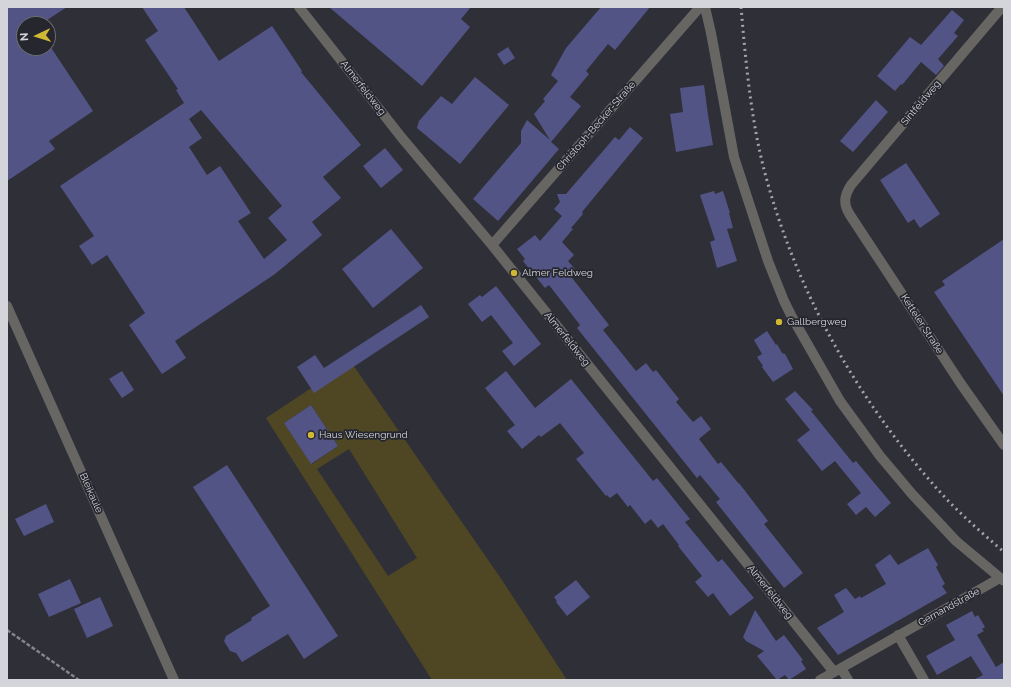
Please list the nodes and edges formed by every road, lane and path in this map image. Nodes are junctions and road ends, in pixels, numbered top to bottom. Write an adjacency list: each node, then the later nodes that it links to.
1 (299, 7): 6 (street, Almerfeldweg)
2 (700, 7): 6 (street, Christoph-Becker-Straße)
3 (705, 7): 9 (street)
4 (1002, 7): 5 (street, Sintfeldweg)
5 (844, 201): 8 (street, Ketteler Straße)
6 (492, 245): 12 (street, Almerfeldweg)
7 (7, 306): 14 (street, Bleikaule)
8 (1004, 445)
9 (1002, 580): 11 (street, Gernandstraße)
10 (7, 630): 13 (path)
11 (898, 635): 12 (street, Gernandstraße); 17 (street)
12 (838, 670): 15 (street, Gernandstraße); 16 (street)
13 (79, 680)
14 (174, 680)
15 (820, 680)
16 (848, 680)
17 (924, 680)

